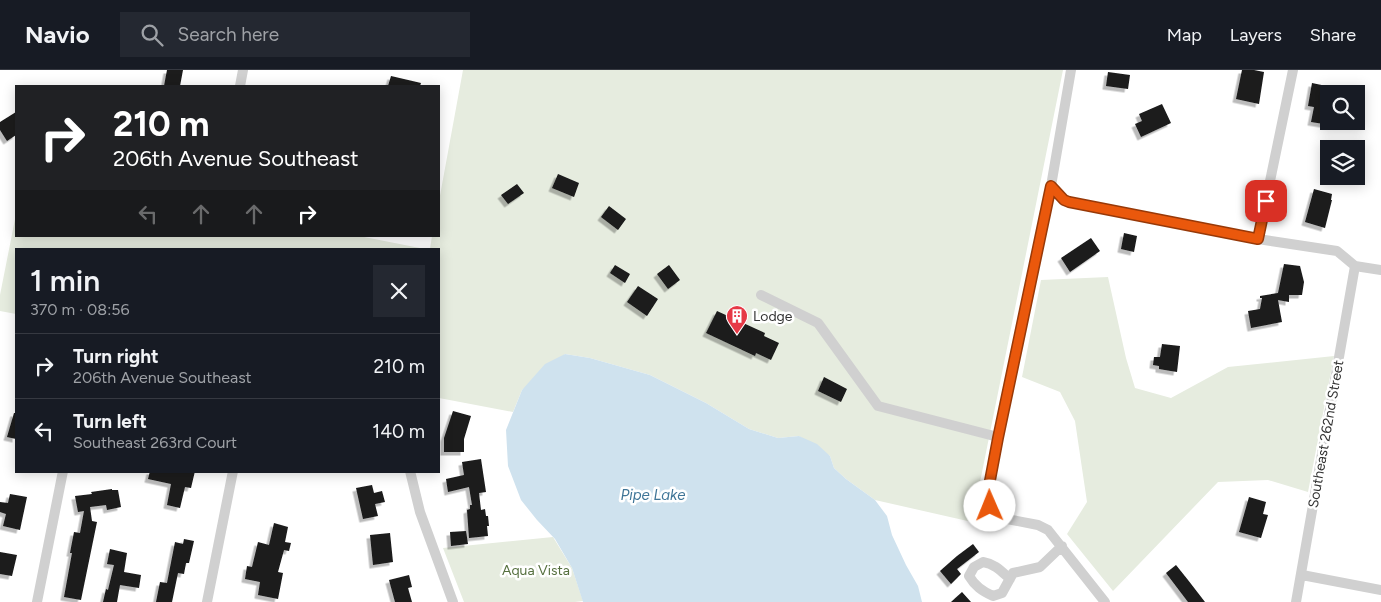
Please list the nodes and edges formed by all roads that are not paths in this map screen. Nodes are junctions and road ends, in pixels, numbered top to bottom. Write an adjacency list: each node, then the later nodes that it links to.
1 (242, 70): 4 (street)
2 (1072, 70): 5 (street)
3 (1293, 70): 6 (street)
4 (240, 85)
5 (1051, 186): 6 (street); 10 (street)
6 (1258, 239): 7 (street)
7 (1355, 266): 8 (street); 15 (street, Southeast 262nd Street)
8 (1381, 270)
9 (761, 295): 10 (street)
10 (998, 438): 14 (street)
11 (64, 473): 18 (street)
12 (233, 473): 19 (street)
13 (410, 473): 20 (street)
14 (1062, 546): 16 (street); 21 (street)
15 (1302, 575): 17 (street); 22 (street, Southeast 262nd Street)
16 (1010, 579)
17 (1381, 590)
18 (37, 602)
19 (207, 602)
20 (453, 602)
21 (1105, 602)
22 (1296, 602)

